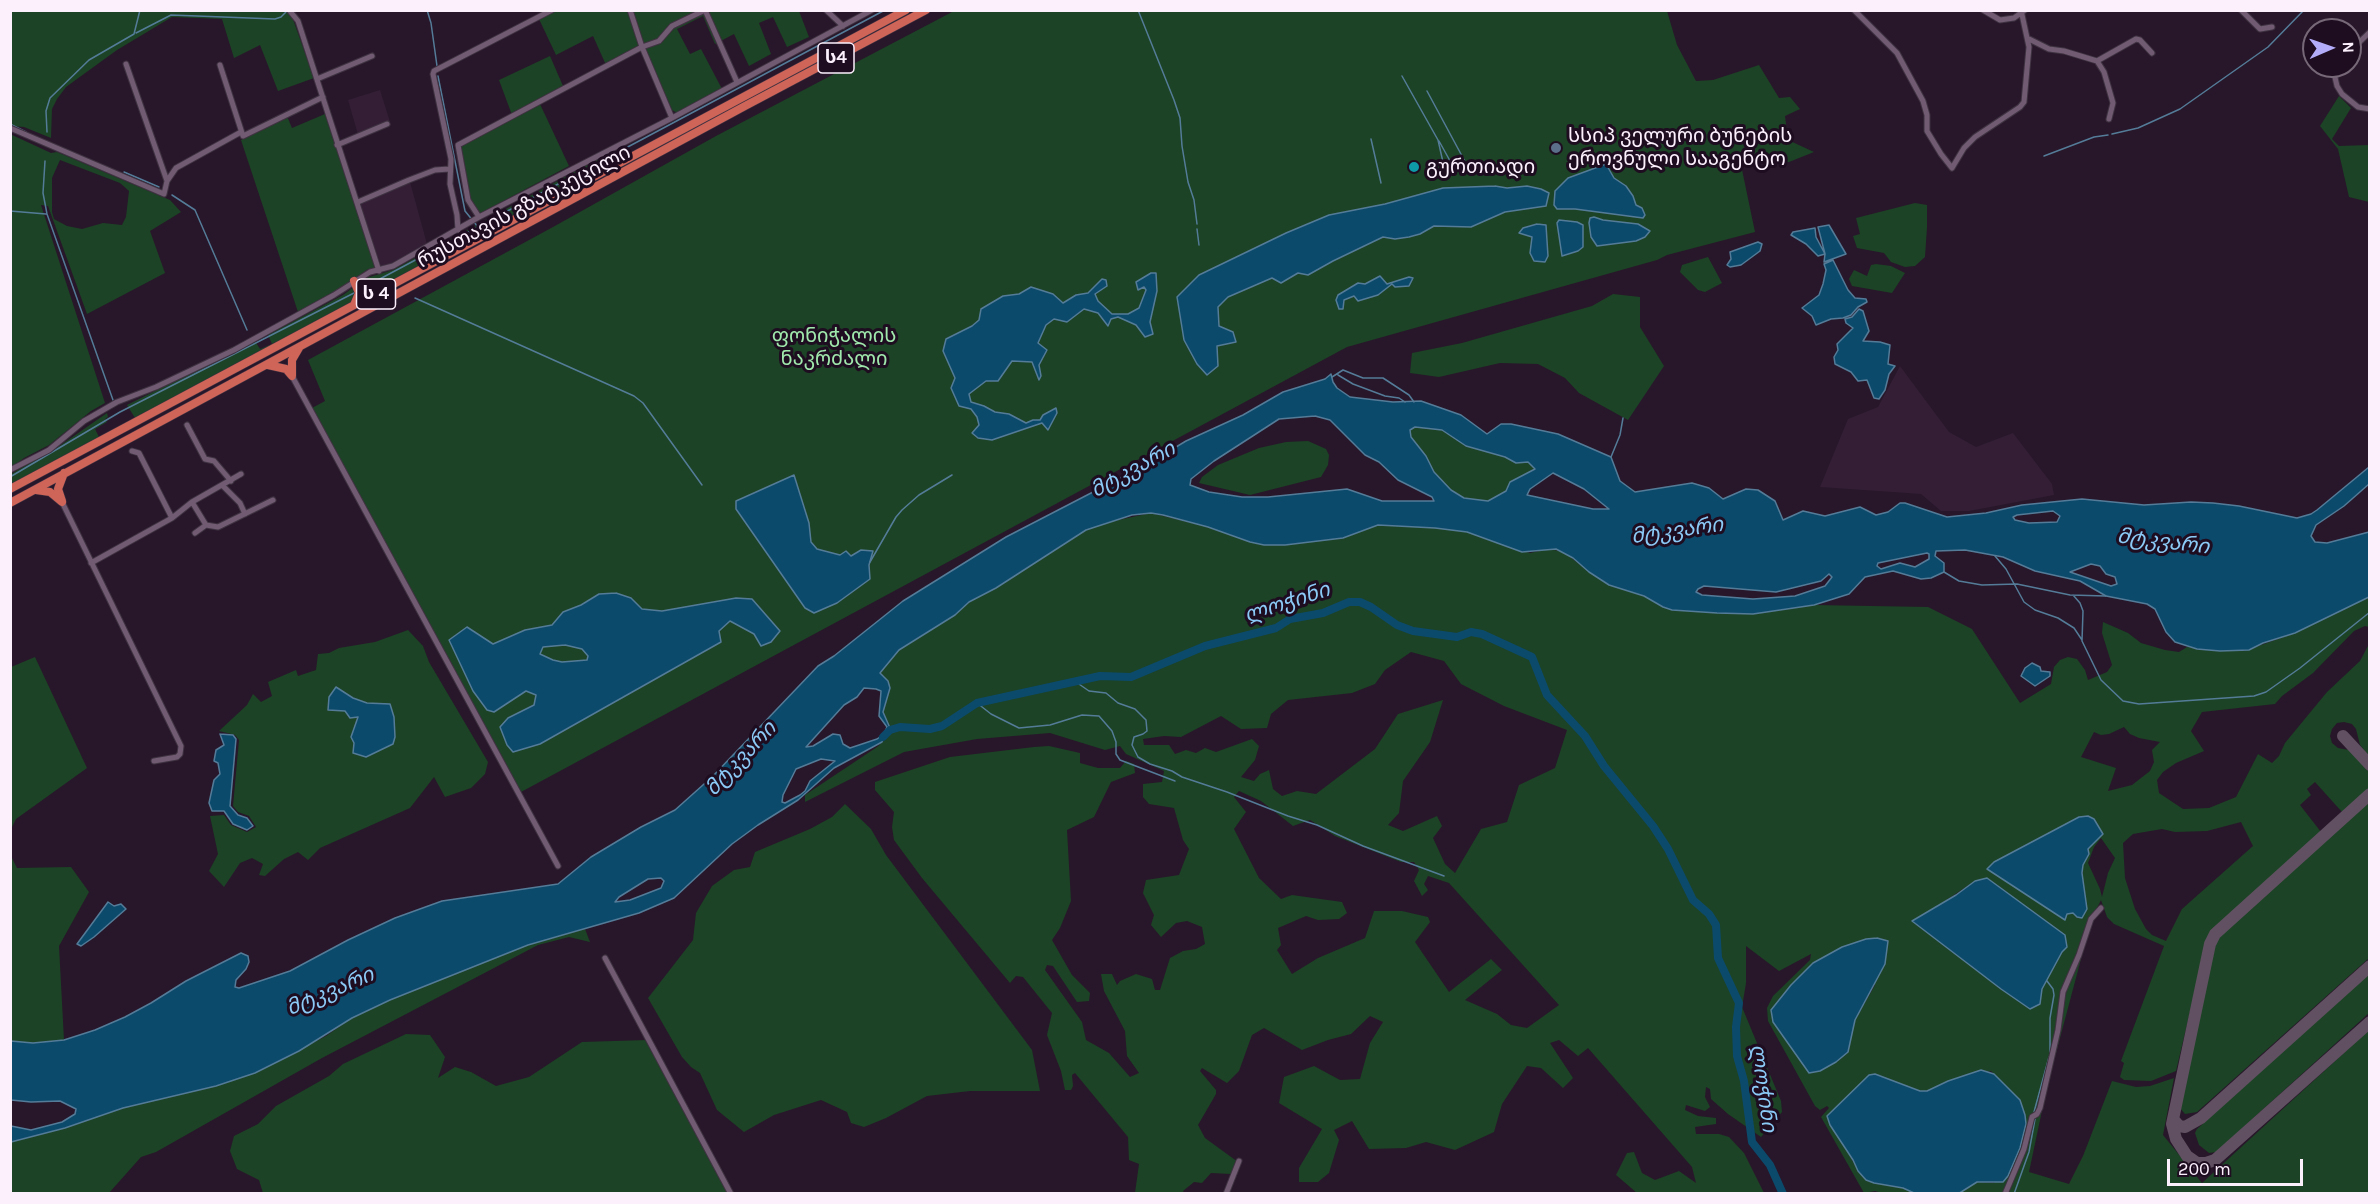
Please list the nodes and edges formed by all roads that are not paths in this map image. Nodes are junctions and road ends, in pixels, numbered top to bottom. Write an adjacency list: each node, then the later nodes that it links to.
1 (290, 10): 24 (street)
2 (552, 10): 36 (street)
3 (630, 10): 17 (street)
4 (714, 10): 13 (street)
5 (826, 10): 14 (street)
6 (872, 10): 14 (street)
7 (906, 10): 27 (highway, რუსთავის გზატკეცილი / ს4)
8 (926, 10): 28 (highway, რუსთავის გზატკეცილი / ს4)
9 (1854, 10): 16 (street)
10 (1983, 10): 12 (street)
11 (2241, 10): 15 (street)
12 (2023, 11): 16 (street)
13 (705, 12): 17 (street); 25 (street)
14 (843, 26): 25 (street)
15 (2272, 27)
16 (2029, 39): 20 (street)
17 (642, 47): 30 (street); 39 (street)
18 (2152, 53): 20 (street)
19 (372, 56): 24 (street)
20 (2097, 62): 31 (street)
21 (126, 64): 37 (street)
22 (220, 65): 34 (street)
23 (2335, 78): 29 (street)
24 (317, 79): 26 (street)
25 (737, 81): 30 (street)
26 (323, 97): 34 (street); 35 (street)
27 (741, 98): 43 (highway, რუსთავის გზატკეცილი / ს 4)
28 (745, 106): 45 (highway, რუსთავის გზატკეცილი / ს 4)
29 (2370, 109)
30 (672, 118): 39 (street)
31 (2109, 119)
32 (387, 124): 35 (street)
33 (10, 128): 37 (street)
34 (241, 132): 37 (street)
35 (337, 145): 38 (street)
36 (450, 169): 38 (street); 40 (street)
37 (166, 181)
38 (358, 202): 41 (street)
39 (478, 218): 40 (street)
40 (458, 230): 41 (street)
41 (380, 271): 42 (street)
42 (356, 286): 43 (highway); 44 (highway); 50 (street)
43 (373, 295): 44 (highway, რუსთავის გზატკეცილი / ს 4)
44 (353, 306): 55 (highway, რუსთავის გზატკეცილი / ს 4)
45 (299, 347): 46 (highway, რუსთავის გზატკეცილი / ს 4); 47 (highway)
46 (267, 365): 47 (highway); 51 (highway, რუსთავის გზატკეცილი / ს 4)
47 (292, 376): 67 (street)
48 (187, 425): 53 (street)
49 (132, 451): 62 (street)
50 (10, 470)
51 (64, 473): 56 (highway, რუსთავის გზატკეცილი / ს 4); 58 (highway)
52 (242, 474): 53 (street)
53 (231, 482): 54 (street)
54 (222, 485): 59 (street); 61 (street)
55 (10, 489)
56 (35, 490): 58 (highway); 60 (highway, რუსთავის გზატკეცილი / ს 4)
57 (273, 500): 61 (street)
58 (62, 502): 65 (street)
59 (192, 502): 62 (street); 63 (street)
60 (10, 503)
61 (245, 514): 63 (street)
62 (172, 518): 65 (street)
63 (206, 525): 64 (street)
64 (195, 533)
65 (91, 563): 66 (street)
66 (154, 761)
67 (558, 866)
68 (2101, 908): 73 (street)
69 (605, 958): 71 (street)
70 (1239, 1161): 72 (street)
71 (731, 1194)
72 (1226, 1194)
73 (2005, 1194)

